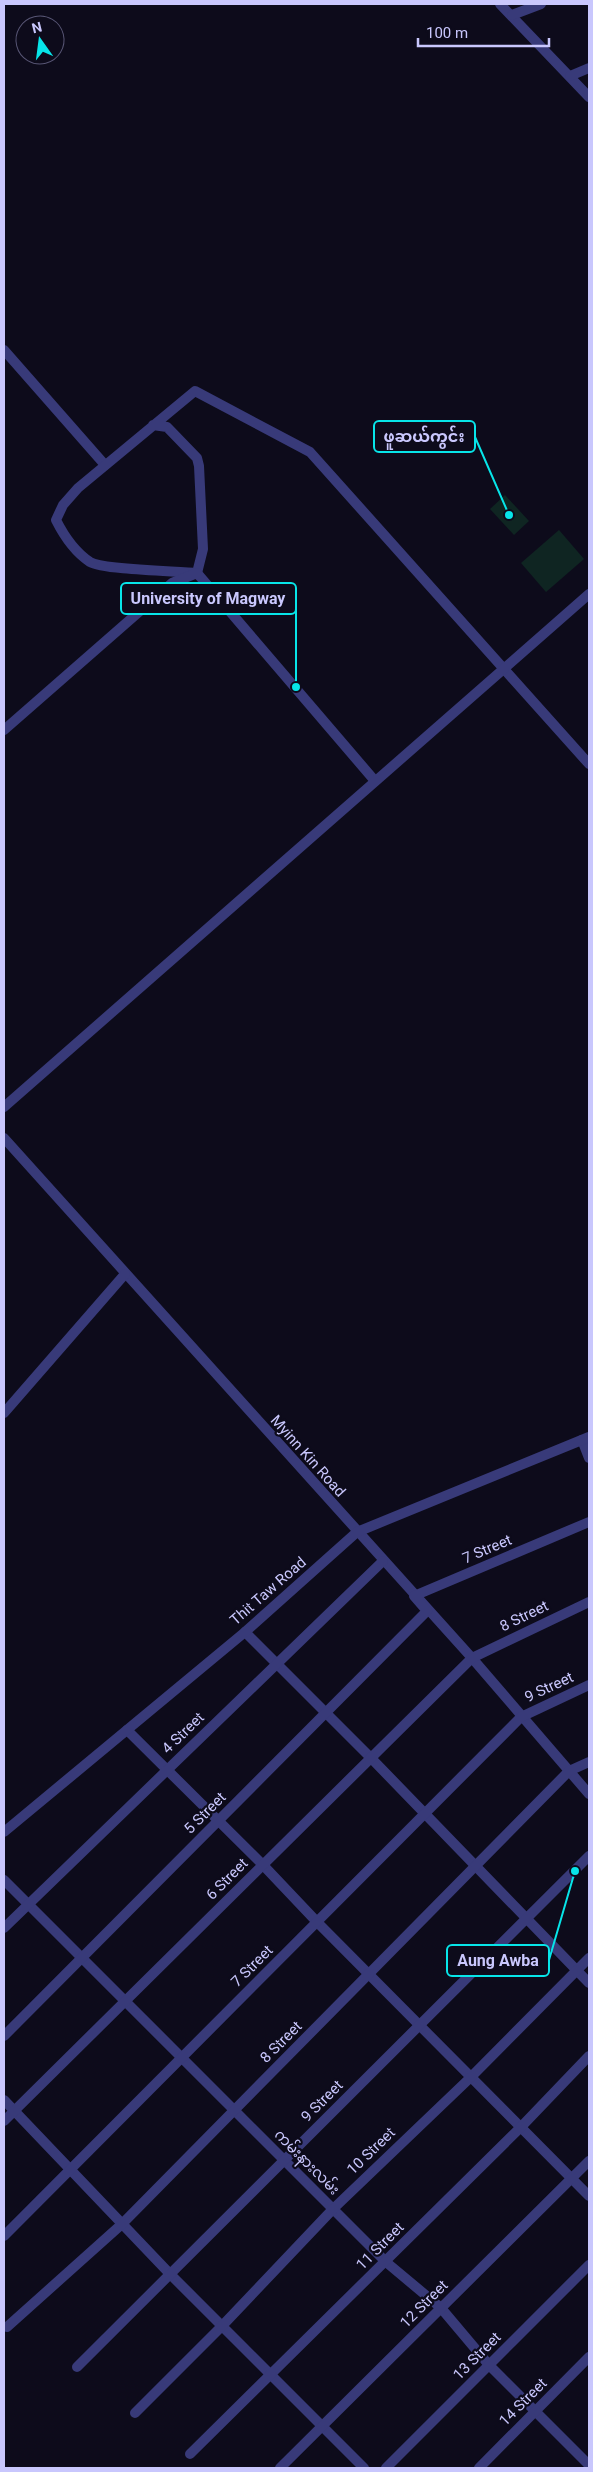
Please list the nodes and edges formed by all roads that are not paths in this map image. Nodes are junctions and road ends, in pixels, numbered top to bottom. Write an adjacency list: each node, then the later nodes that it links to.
1 (500, 4): 3 (street)
2 (541, 4): 3 (street)
3 (512, 15): 5 (street)
4 (589, 68): 5 (street)
5 (570, 76): 6 (street)
6 (589, 97)
7 (4, 350): 9 (street)
8 (153, 424): 9 (street); 10 (street); 12 (street)
9 (106, 464): 10 (street)
10 (197, 572): 13 (street); 15 (street)
11 (589, 594): 12 (street)
12 (504, 668): 14 (street); 15 (street)
13 (4, 730)
14 (589, 764)
15 (375, 781): 16 (street)
16 (4, 1107)
17 (4, 1138): 18 (street, Myinn Kin Road)
18 (125, 1274): 19 (street); 23 (street, Myinn Kin Road)
19 (4, 1413)
20 (585, 1438): 21 (street); 23 (street, Thit Taw Road)
21 (589, 1458)
22 (589, 1522): 25 (street, 7 Street)
23 (357, 1532): 24 (street, Myinn Kin Road); 28 (street, Thit Taw Road)
24 (383, 1561): 25 (street, Myinn Kin Road); 30 (street, 4 Street)
25 (414, 1596): 27 (street, Myinn Kin Road)
26 (589, 1602): 29 (street, 8 Street)
27 (427, 1611): 29 (street, Myinn Kin Road); 32 (street, 5 Street)
28 (245, 1632): 30 (street); 34 (street, Thit Taw Road)
29 (472, 1658): 33 (street, Myinn Kin Road); 35 (street, 6 Street)
30 (276, 1664): 32 (street); 37 (street, 4 Street)
31 (589, 1685): 33 (street, 9 Street)
32 (325, 1713): 35 (street); 41 (street, 5 Street)
33 (521, 1717): 38 (street, Myinn Kin Road); 40 (street, 7 Street)
34 (127, 1730): 37 (street); 42 (street, Thit Taw Road)
35 (372, 1758): 40 (street); 44 (street, 6 Street)
36 (589, 1762): 38 (street)
37 (166, 1770): 41 (street); 47 (street, 4 Street)
38 (569, 1770): 39 (street, Myinn Kin Road); 45 (street, 8 Street)
39 (589, 1794)
40 (424, 1814): 45 (street); 49 (street, 7 Street)
41 (218, 1822): 44 (street); 52 (street, 5 Street)
42 (4, 1832)
43 (589, 1856): 48 (street, 9 Street)
44 (263, 1864): 49 (street); 56 (street, 6 Street)
45 (475, 1866): 48 (street); 54 (street, 8 Street)
46 (4, 1880): 47 (street, ကမ်းနားလမ်း)
47 (28, 1904): 50 (street, 4 Street); 52 (street, ကမ်းနားလမ်း)
48 (527, 1918): 53 (street); 57 (street, 9 Street)
49 (317, 1922): 54 (street); 60 (street, 7 Street)
50 (4, 1928)
51 (589, 1958): 53 (street, 10 Street)
52 (81, 1959): 56 (street, ကမ်းနားလမ်း); 58 (street, 5 Street)
53 (577, 1970): 55 (street); 61 (street, 10 Street)
54 (369, 1974): 57 (street); 64 (street, 8 Street)
55 (589, 1983)
56 (126, 2000): 60 (street, ကမ်းနားလမ်း); 63 (street, 6 Street)
57 (420, 2025): 61 (street); 67 (street, 9 Street)
58 (4, 2036)
59 (589, 2056): 66 (street, 11 Street)
60 (181, 2058): 64 (street, ကမ်းနားလမ်း); 69 (street, 7 Street)
61 (471, 2076): 66 (street); 72 (street, 10 Street)
62 (4, 2100): 63 (street)
63 (15, 2110): 65 (street, 6 Street); 69 (street)
64 (234, 2111): 67 (street, ကမ်းနားလမ်း); 73 (street, 8 Street)
65 (4, 2121)
66 (521, 2127): 70 (street); 75 (street, 11 Street)
67 (284, 2160): 72 (street, ကမ်းနားလမ်း); 77 (street, 9 Street)
68 (589, 2162): 70 (street, 12 Street)
69 (70, 2170): 73 (street); 74 (street, 7 Street)
70 (572, 2178): 71 (street); 78 (street, 12 Street)
71 (589, 2196)
72 (333, 2209): 75 (street, ကမ်းနားလမ်း); 79 (street, 10 Street)
73 (122, 2224): 77 (street); 80 (street, 8 Street)
74 (4, 2236)
75 (386, 2262): 78 (street, ကမ်းနားလမ်း); 84 (street, 11 Street)
76 (589, 2265): 82 (street, 13 Street)
77 (170, 2274): 79 (street); 83 (street, 9 Street)
78 (441, 2308): 82 (street, ကမ်းနားလမ်း); 87 (street, 12 Street)
79 (222, 2326): 84 (street); 86 (street, 10 Street)
80 (7, 2327)
81 (589, 2357): 85 (street, 14 Street)
82 (489, 2365): 85 (street, ကမ်းနားလမ်း); 92 (street, 13 Street)
83 (77, 2367)
84 (271, 2375): 87 (street); 88 (street, 11 Street)
85 (535, 2412): 89 (street, ကမ်းနားလမ်း); 93 (street, 14 Street)
86 (135, 2413)
87 (322, 2426): 90 (street, 12 Street); 91 (street)
88 (190, 2454)
89 (589, 2465): 94 (street)
90 (280, 2468)
91 (364, 2468)
92 (386, 2468)
93 (479, 2468)
94 (586, 2468)

